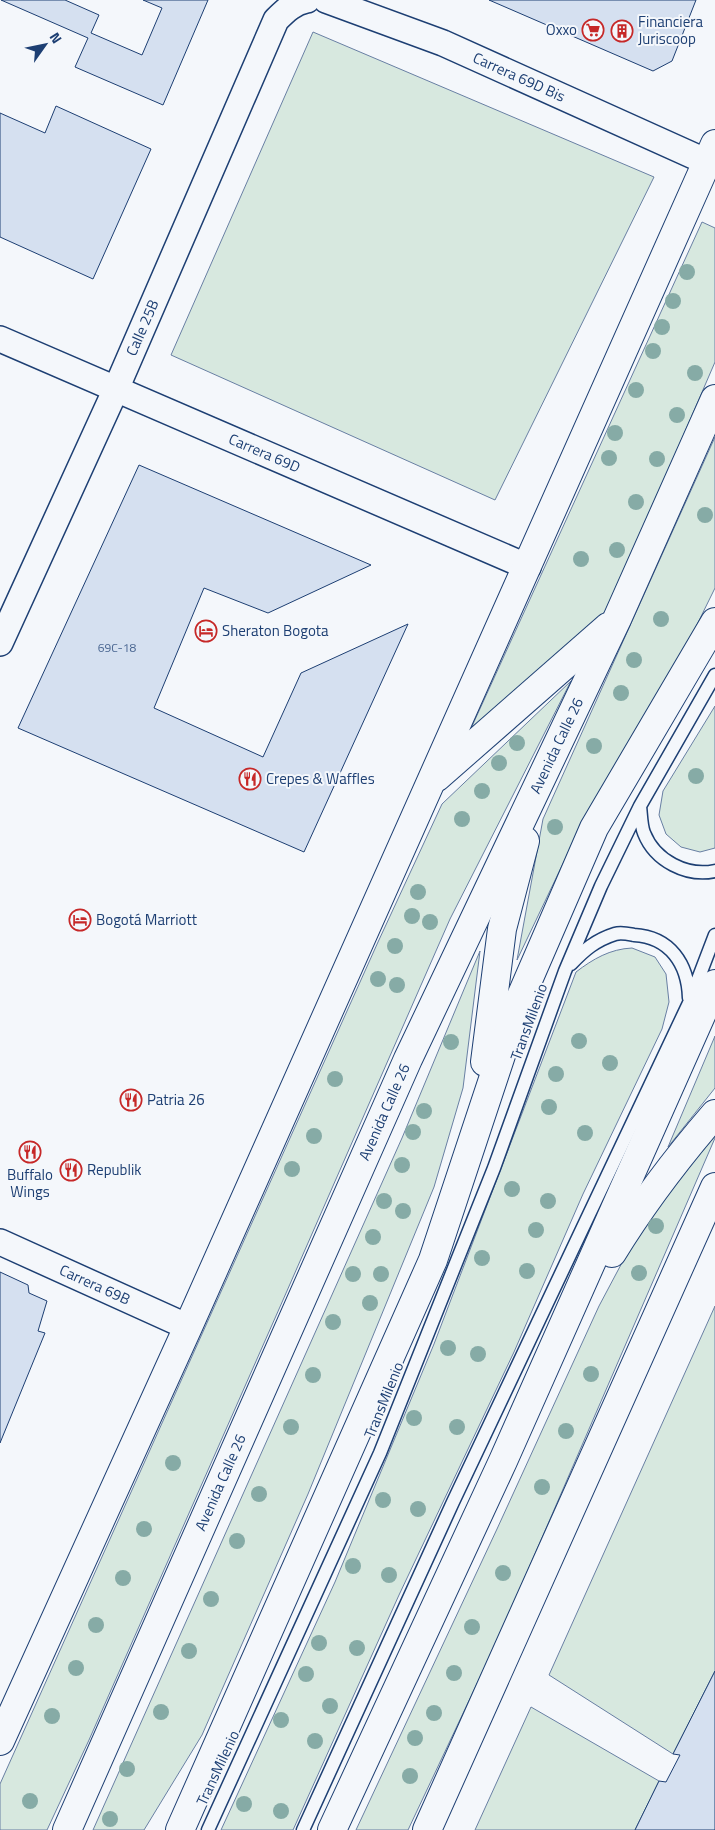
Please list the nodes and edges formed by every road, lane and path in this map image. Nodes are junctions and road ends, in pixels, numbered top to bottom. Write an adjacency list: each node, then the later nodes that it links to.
1 (307, 0): 5 (street, Calle 25B)
2 (326, 0): 3 (street, Carrera 69D Bis)
3 (711, 153): 7 (main road)
4 (0, 339): 5 (street, Carrera 69D)
5 (116, 389): 7 (street, Carrera 69D); 10 (street, Calle 25B)
6 (715, 399): 8 (main road, Avenida Calle 26)
7 (528, 567): 13 (main road)
8 (617, 619): 12 (main road, Avenida Calle 26); 13 (main road)
9 (715, 622): 21 (main road)
10 (0, 643)
11 (715, 675): 14 (lane, TransMilenio)
12 (544, 772): 21 (main road); 28 (main road, Avenida Calle 26)
13 (430, 783): 24 (main road)
14 (640, 806): 15 (lane); 17 (lane, TransMilenio)
15 (715, 871)
16 (715, 935): 19 (lane)
17 (565, 971): 19 (lane, TransMilenio); 31 (lane, TransMilenio)
18 (715, 984): 25 (main road)
19 (689, 1003): 32 (lane)
20 (715, 1114): 25 (main road)
21 (471, 1146): 27 (main road)
22 (715, 1187): 34 (main road)
23 (0, 1242): 24 (street, Carrera 69B)
24 (188, 1327): 26 (main road)
25 (549, 1358): 33 (main road)
26 (0, 1741)
27 (218, 1744): 29 (main road); 30 (main road)
28 (67, 1830)
29 (165, 1830)
30 (180, 1830)
31 (208, 1830)
32 (303, 1830)
33 (332, 1830)
34 (427, 1830)

